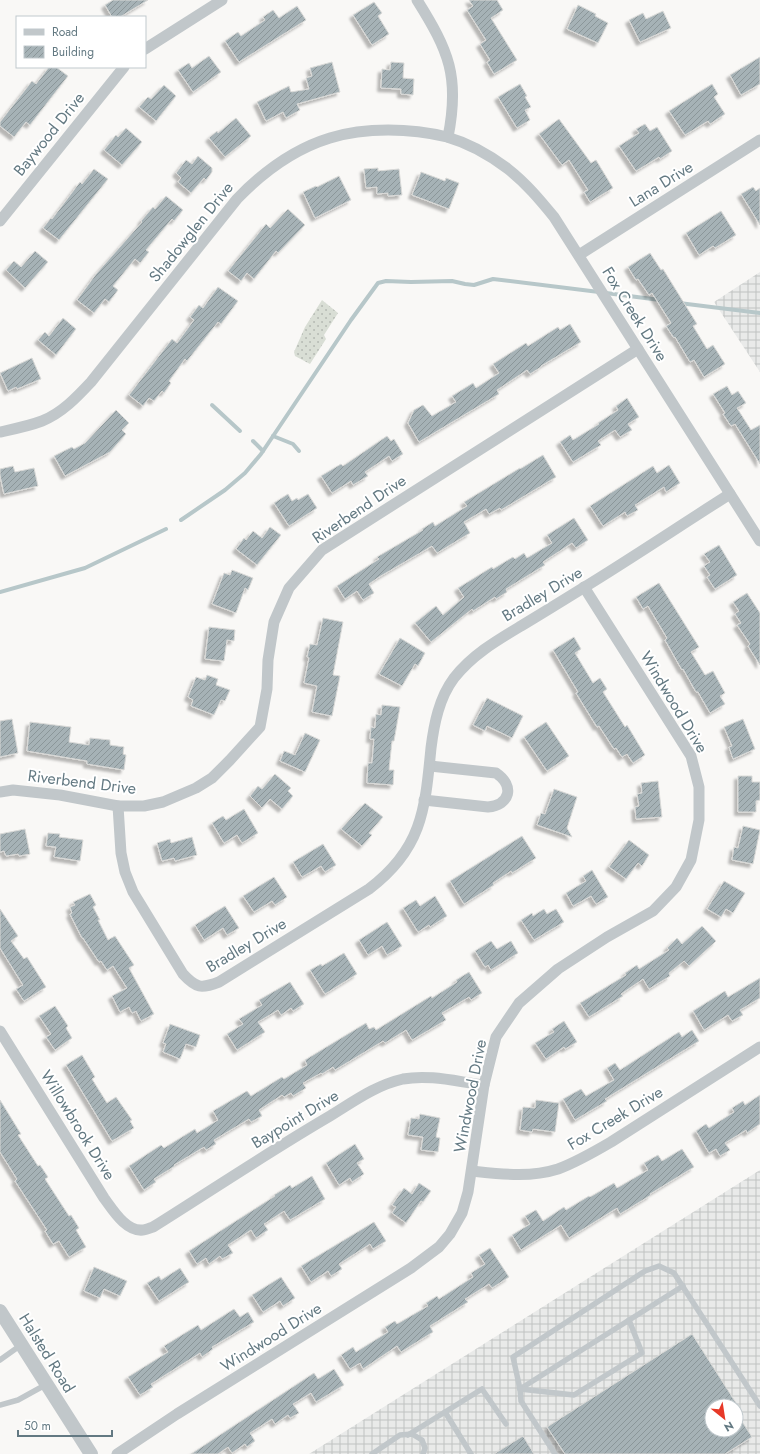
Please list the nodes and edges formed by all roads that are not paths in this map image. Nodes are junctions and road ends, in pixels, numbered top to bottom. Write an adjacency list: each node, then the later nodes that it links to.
1 (222, 0): 3 (street)
2 (417, 0): 5 (street)
3 (146, 47)
4 (123, 68): 7 (street, Baywood Drive)
5 (448, 137): 8 (street, Fox Creek Drive); 10 (street, Shadowglen Drive)
6 (760, 140): 8 (street, Lana Drive)
7 (0, 221)
8 (579, 255): 9 (street, Fox Creek Drive)
9 (638, 349): 11 (street, Fox Creek Drive); 17 (street, Riverbend Drive)
10 (0, 432)
11 (730, 494): 12 (street, Fox Creek Drive); 13 (street, Bradley Drive)
12 (760, 541)
13 (584, 587): 14 (street, Bradley Drive); 20 (street, Windwood Drive)
14 (430, 766): 16 (street, Bradley Drive); 16 (street)
15 (0, 792): 17 (street, Riverbend Drive)
16 (424, 800): 17 (street, Bradley Drive)
17 (118, 806)
18 (0, 1031): 22 (street, Willowbrook Drive)
19 (760, 1047): 21 (street, Fox Creek Drive)
20 (484, 1085): 21 (street, Windwood Drive); 22 (street, Baypoint Drive)
21 (472, 1171): 36 (street, Windwood Drive)
22 (136, 1229)
23 (683, 1286): 25 (lane); 29 (lane); 31 (lane)
24 (0, 1311): 26 (street, Halsted Road)
25 (629, 1320): 29 (lane); 29 (lane)
26 (22, 1345): 27 (lane); 28 (street, Halsted Road)
27 (0, 1360)
28 (47, 1384): 30 (lane); 35 (street, Halsted Road)
29 (520, 1389): 40 (lane)
30 (0, 1405)
31 (760, 1406)
32 (445, 1412): 33 (lane); 34 (lane); 39 (lane)
33 (506, 1424)
34 (408, 1435): 37 (lane); 38 (lane)
35 (91, 1454)
36 (117, 1454)
37 (372, 1454)
38 (423, 1454)
39 (471, 1454)
40 (555, 1454)

